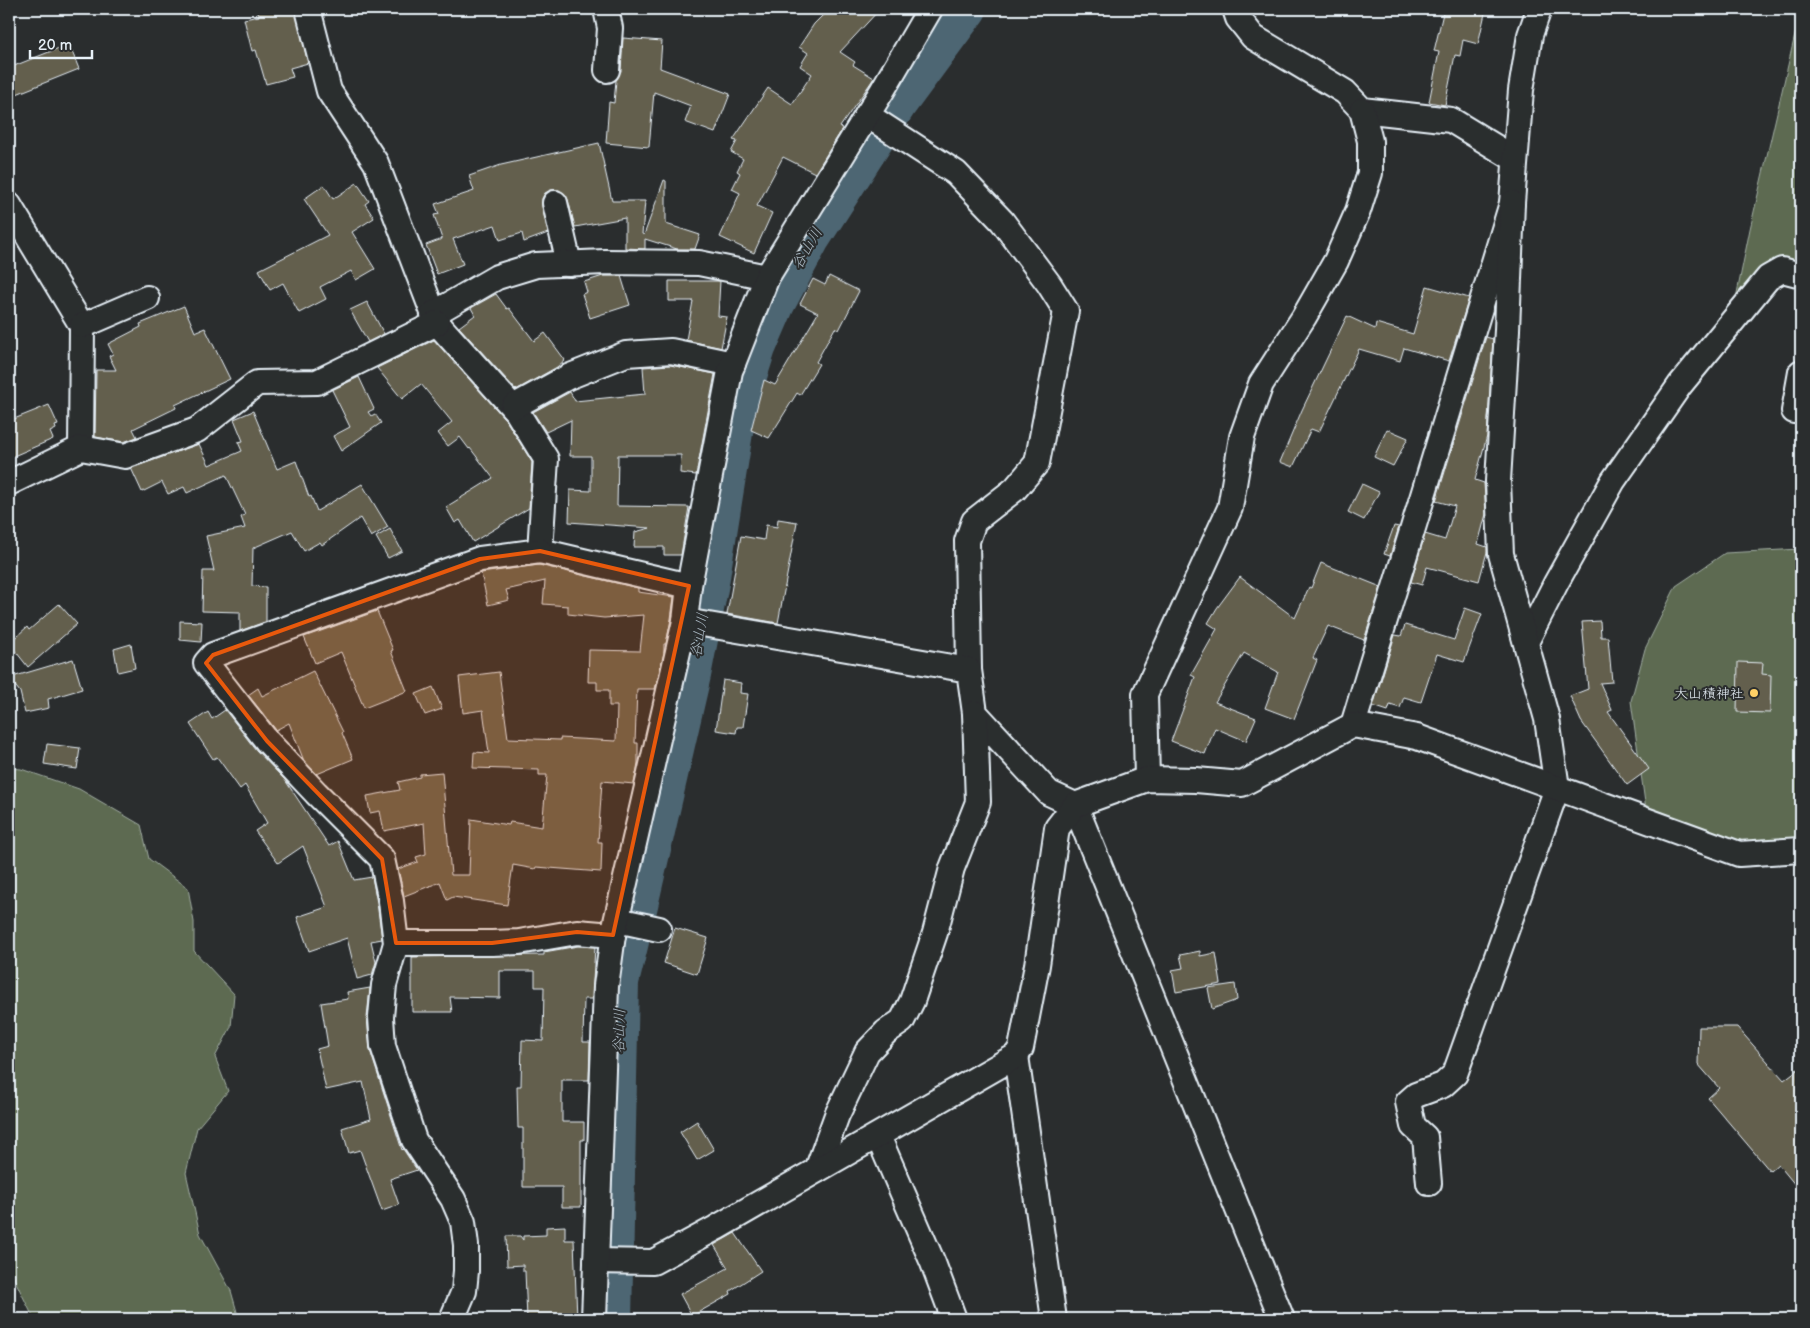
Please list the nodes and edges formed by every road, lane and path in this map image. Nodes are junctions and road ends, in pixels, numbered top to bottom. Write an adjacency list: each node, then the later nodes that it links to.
1 (308, 9): 17 (street)
2 (606, 9): 6 (street)
3 (930, 9): 8 (street)
4 (1235, 9): 7 (street)
5 (1538, 9): 9 (street)
6 (607, 70)
7 (1362, 110): 9 (street); 32 (street)
8 (868, 116): 15 (street); 29 (street)
9 (1515, 159): 11 (street)
10 (555, 202): 13 (street)
11 (1512, 203): 28 (street); 31 (street)
12 (9, 205): 18 (street)
13 (569, 264): 15 (street); 17 (street)
14 (1801, 275): 28 (street)
15 (767, 277): 19 (street)
16 (147, 298): 18 (street)
17 (435, 318): 21 (street); 23 (street)
18 (82, 326): 23 (street)
19 (733, 364): 21 (street); 26 (street)
20 (1801, 372): 22 (street)
21 (513, 407): 25 (street)
22 (1794, 411)
23 (81, 448): 24 (street)
24 (9, 483)
25 (540, 551): 26 (street); 38 (street)
26 (689, 586): 27 (street)
27 (684, 621): 29 (street); 36 (street)
28 (1526, 642): 33 (street)
29 (968, 670): 30 (street)
30 (975, 713): 34 (street); 41 (street)
31 (1353, 725): 32 (street); 33 (street)
32 (1147, 779): 34 (street)
33 (1557, 788): 35 (street); 42 (street)
34 (1075, 805): 39 (street); 48 (street)
35 (1801, 850)
36 (615, 928): 37 (street); 38 (street); 43 (street)
37 (659, 929)
38 (396, 943): 44 (street)
39 (1016, 1056): 40 (street); 47 (street)
40 (878, 1136): 41 (street); 46 (street)
41 (817, 1170): 43 (street)
42 (1429, 1183)
43 (597, 1261): 45 (street)
44 (452, 1319)
45 (594, 1319)
46 (954, 1319)
47 (1054, 1319)
48 (1282, 1319)

